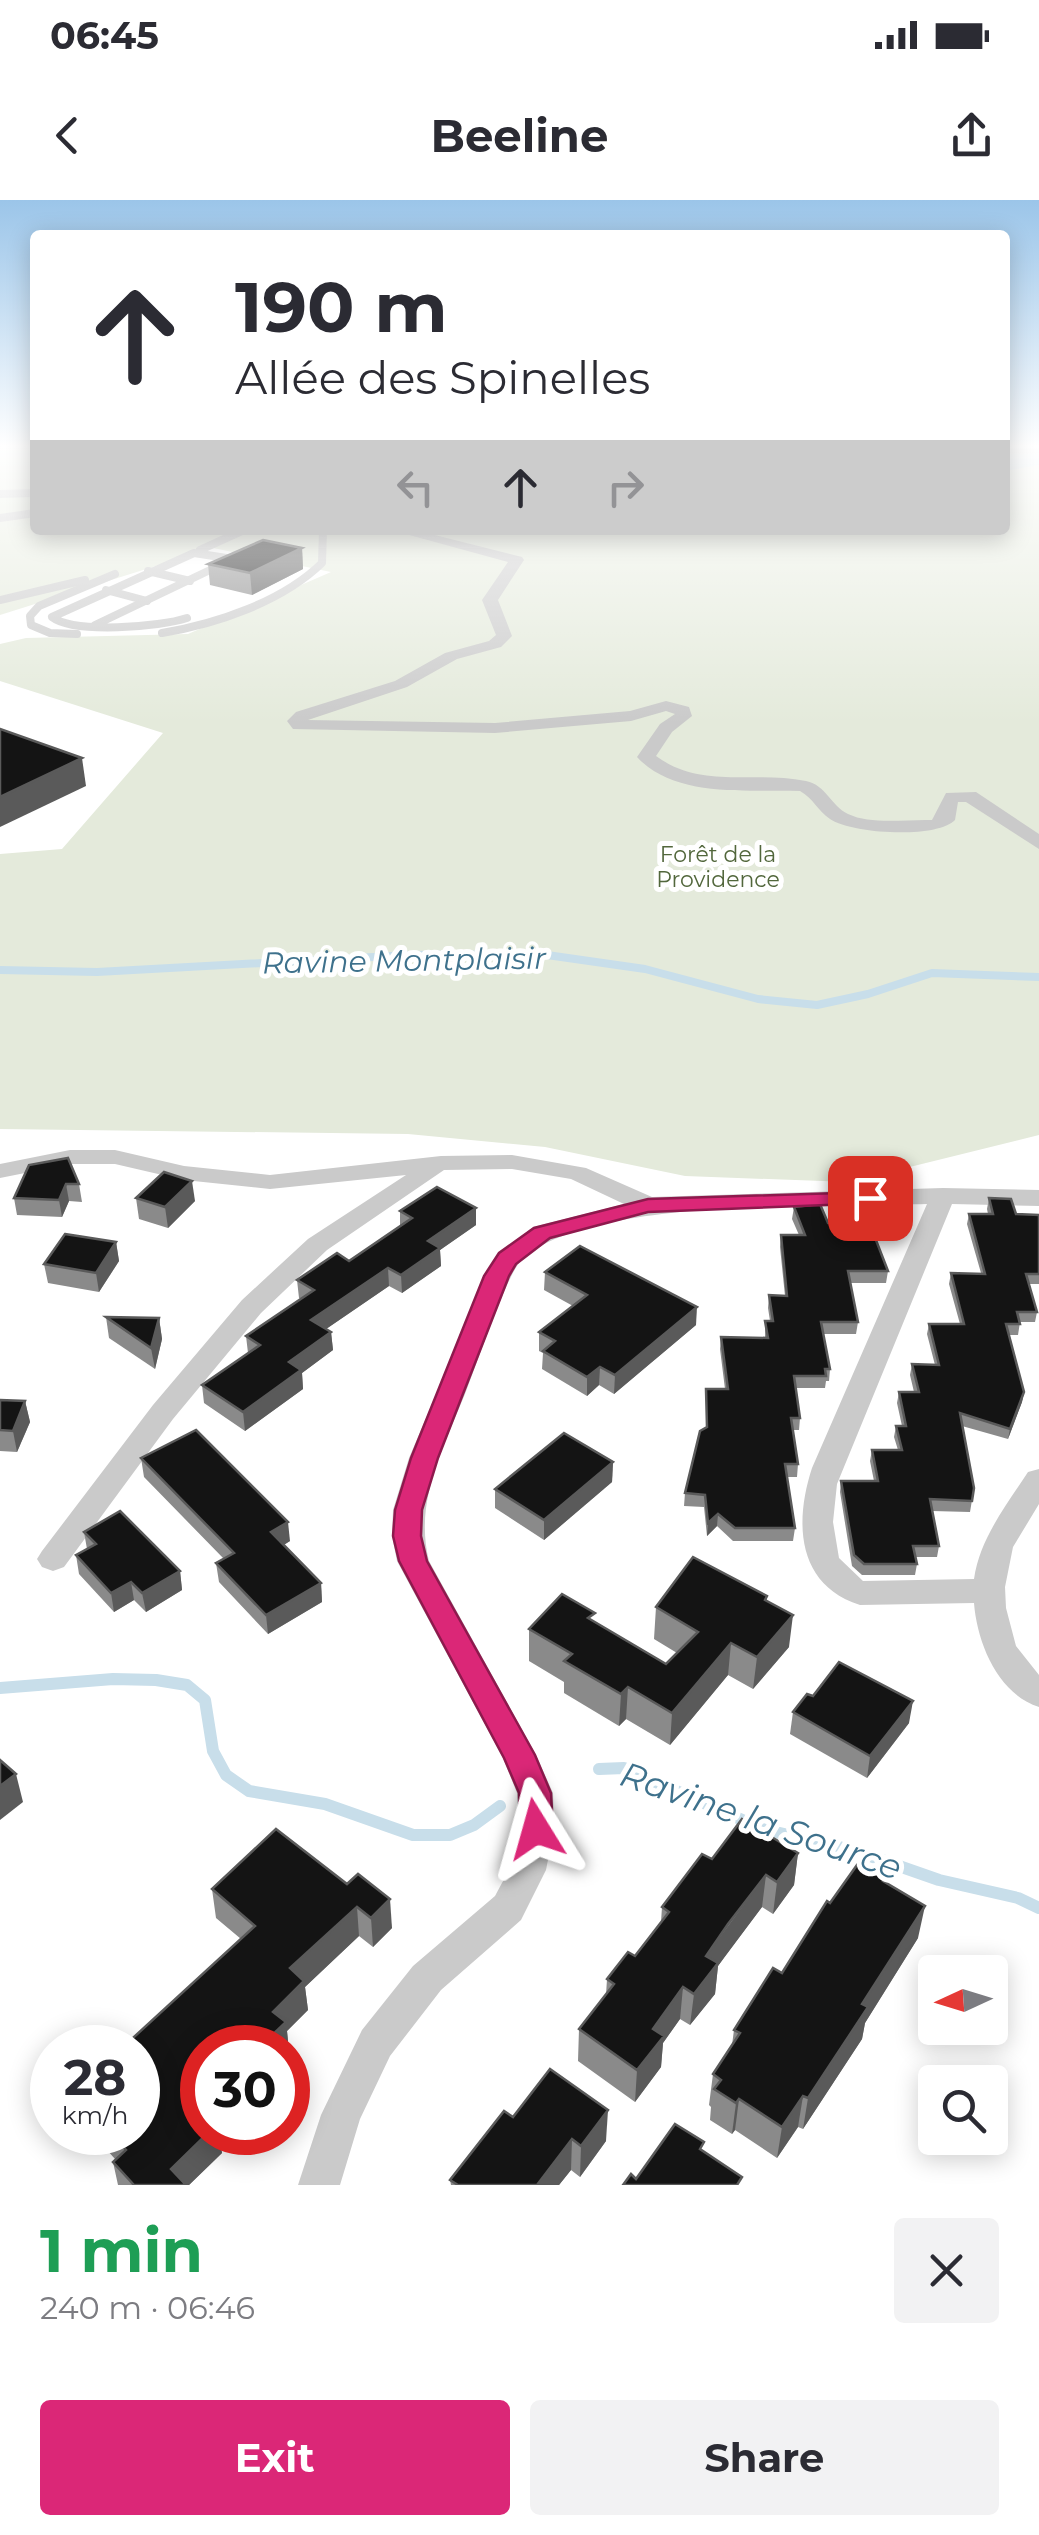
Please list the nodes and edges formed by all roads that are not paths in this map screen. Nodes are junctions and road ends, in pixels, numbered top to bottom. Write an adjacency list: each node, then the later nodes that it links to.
1 (225, 539): 4 (lane)
2 (323, 539): 6 (lane)
3 (432, 539): 13 (street)
4 (194, 553): 5 (lane); 7 (lane)
5 (144, 573): 6 (lane); 7 (lane); 8 (lane)
6 (114, 574): 9 (lane)
7 (190, 581): 10 (lane)
8 (105, 590): 10 (lane); 12 (lane)
9 (0, 600)
10 (147, 601): 12 (lane)
11 (187, 618): 12 (lane)
12 (94, 626)
13 (1039, 843)
14 (441, 1164): 15 (street); 18 (street); 20 (street)
15 (0, 1171)
16 (943, 1196): 17 (street); 18 (street); 21 (street)
17 (1039, 1198)
18 (648, 1206): 23 (street)
19 (1039, 1480): 21 (street)
20 (53, 1559)
21 (988, 1592): 22 (street)
22 (1039, 1694)
23 (320, 2185)

